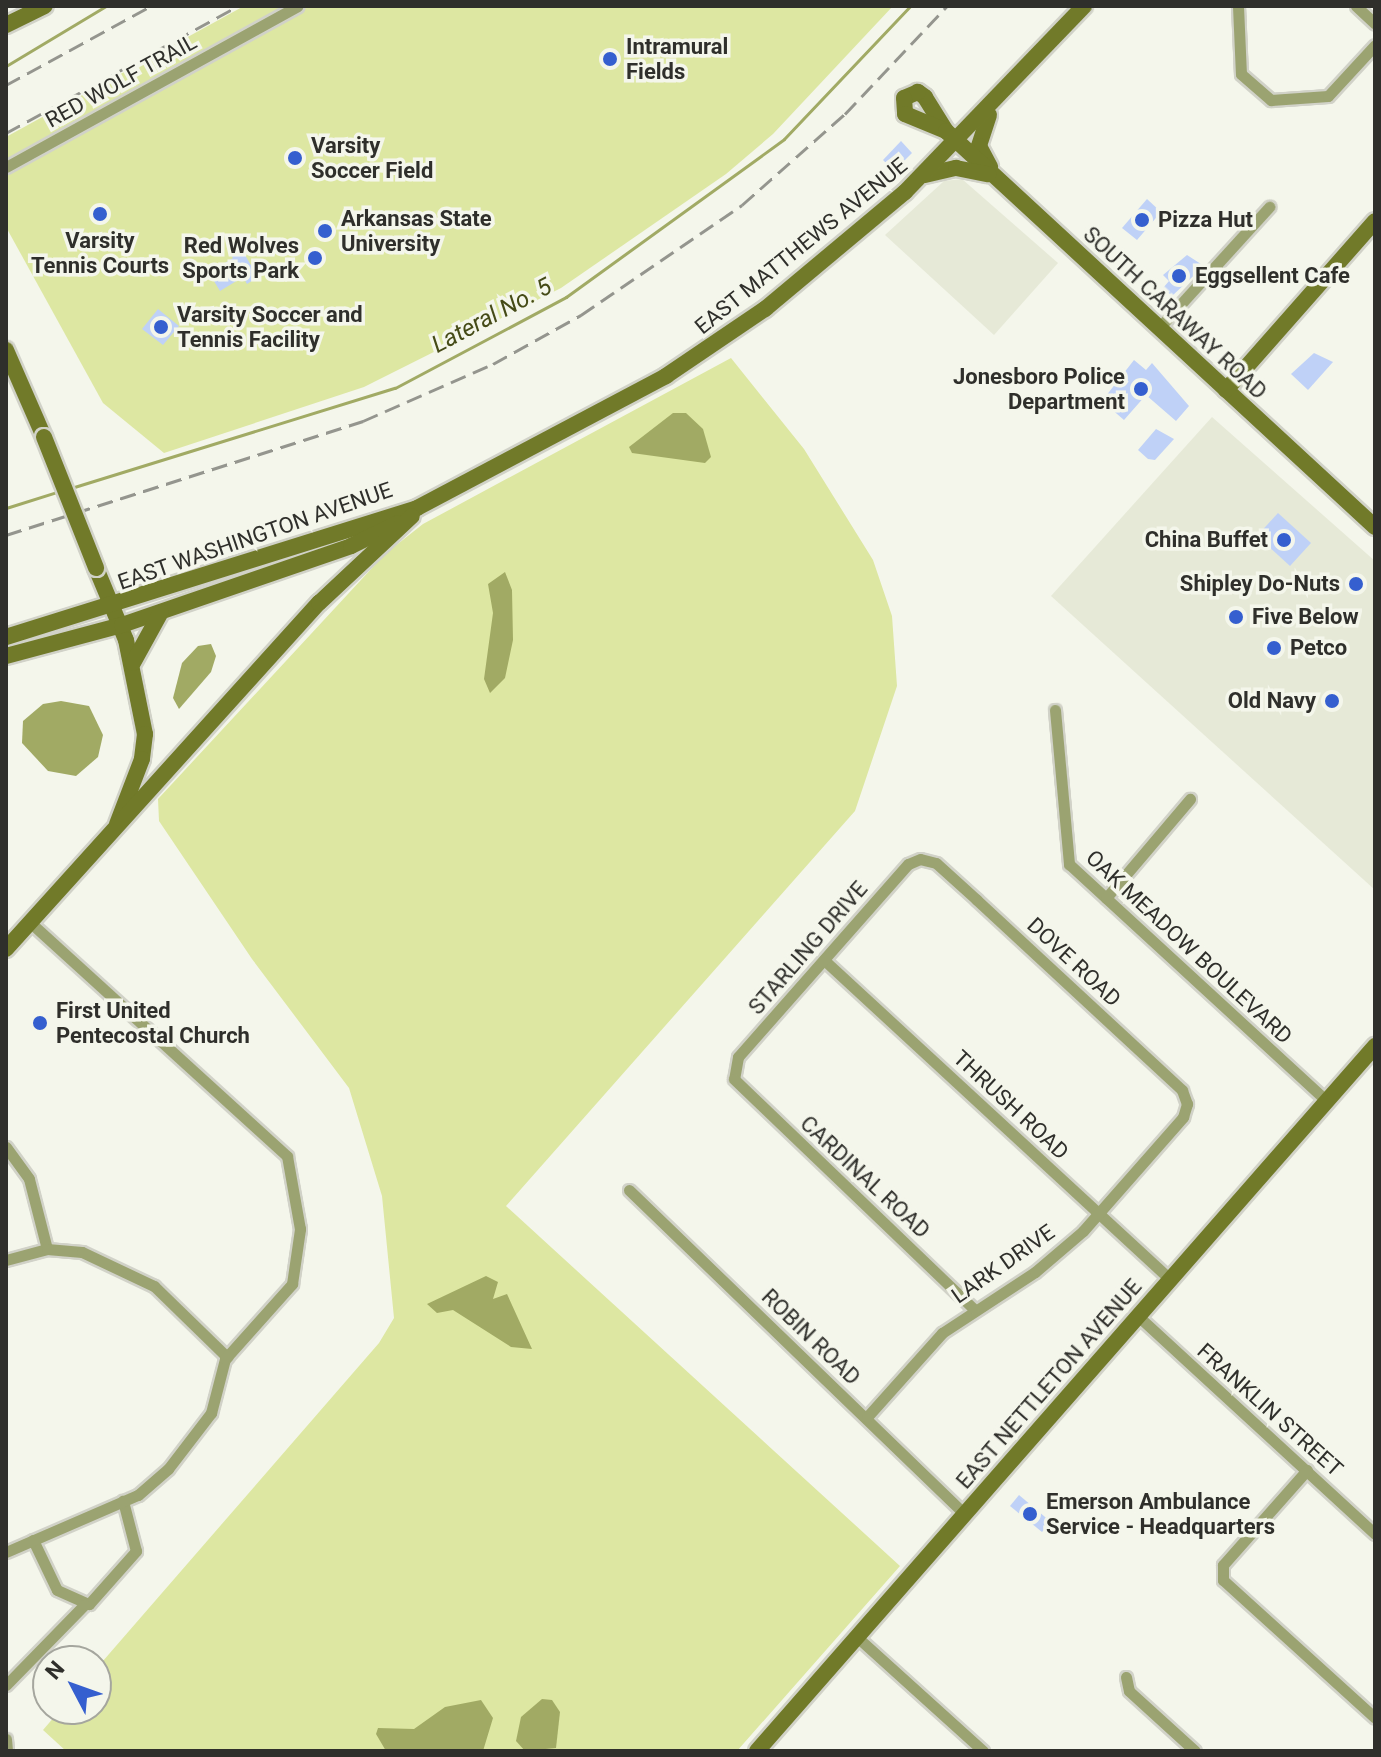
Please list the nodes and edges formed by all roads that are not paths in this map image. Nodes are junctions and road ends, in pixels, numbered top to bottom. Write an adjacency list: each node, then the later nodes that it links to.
1 (45, 6): 7 (street)
2 (298, 6): 11 (street, RED WOLF TRAIL)
3 (1084, 6): 9 (street, EAST MATTHEWS AVENUE)
4 (1238, 6): 8 (street)
5 (1356, 6): 6 (street)
6 (1375, 24)
7 (6, 25)
8 (1375, 45)
9 (997, 101): 10 (street, EAST MATTHEWS AVENUE); 12 (street)
10 (952, 137): 12 (street, SOUTH CARAWAY ROAD); 13 (street, EAST MATTHEWS AVENUE)
11 (6, 167)
12 (994, 176): 13 (street); 16 (street, SOUTH CARAWAY ROAD)
13 (921, 178): 19 (street, EAST MATTHEWS AVENUE)
14 (1269, 207): 16 (street)
15 (1375, 221): 18 (street)
16 (1159, 328): 18 (street, SOUTH CARAWAY ROAD)
17 (8, 357): 21 (street, bridge)
18 (1226, 390): 20 (street, SOUTH CARAWAY ROAD)
19 (415, 512): 21 (street, EAST WASHINGTON AVENUE); 22 (street, EAST WASHINGTON AVENUE); 29 (street)
20 (1375, 527)
21 (115, 606): 23 (street); 24 (street, EAST WASHINGTON AVENUE)
22 (162, 611): 23 (street, EAST WASHINGTON AVENUE); 26 (street)
23 (122, 625): 25 (street, EAST WASHINGTON AVENUE); 26 (street)
24 (6, 637)
25 (6, 656)
26 (133, 663): 29 (street)
27 (1055, 710): 31 (street, OAK MEADOW BOULEVARD)
28 (1190, 799): 31 (street)
29 (115, 830): 32 (street)
30 (923, 859): 34 (street, STARLING DRIVE); 39 (street, DOVE ROAD)
31 (1106, 898): 38 (street, OAK MEADOW BOULEVARD)
32 (30, 922): 33 (street); 48 (street)
33 (6, 949)
34 (824, 960): 37 (street, STARLING DRIVE); 42 (street, THRUSH ROAD)
35 (1375, 1046): 36 (street, EAST NETTLETON AVENUE)
36 (1369, 1065): 38 (street, EAST NETTLETON AVENUE)
37 (733, 1072): 46 (street, CARDINAL ROAD)
38 (1326, 1100): 45 (street, EAST NETTLETON AVENUE)
39 (1187, 1104): 42 (street, LARK DRIVE)
40 (6, 1147): 43 (street)
41 (629, 1190): 49 (street, ROBIN ROAD)
42 (1098, 1213): 45 (street, THRUSH ROAD); 46 (street, LARK DRIVE)
43 (47, 1249): 44 (street); 48 (street)
44 (6, 1260)
45 (1170, 1279): 47 (street, EAST NETTLETON AVENUE)
46 (974, 1309): 49 (street, LARK DRIVE)
47 (1138, 1316): 50 (street, FRANKLIN STREET); 52 (street, EAST NETTLETON AVENUE)
48 (227, 1357): 51 (street)
49 (867, 1417): 52 (street, ROBIN ROAD)
50 (1307, 1470): 53 (street, FRANKLIN STREET); 60 (street)
51 (123, 1501): 54 (street); 56 (street)
52 (965, 1514): 57 (street, EAST NETTLETON AVENUE)
53 (1375, 1534)
54 (33, 1540): 55 (street); 56 (street)
55 (6, 1552)
56 (84, 1605): 59 (street)
57 (857, 1637): 63 (street, EAST NETTLETON AVENUE); 64 (street)
58 (1126, 1677): 65 (street)
59 (6, 1685)
60 (1375, 1718)
61 (6, 1739): 62 (street)
62 (7, 1751)
63 (757, 1751)
64 (983, 1751)
65 (1195, 1751)

